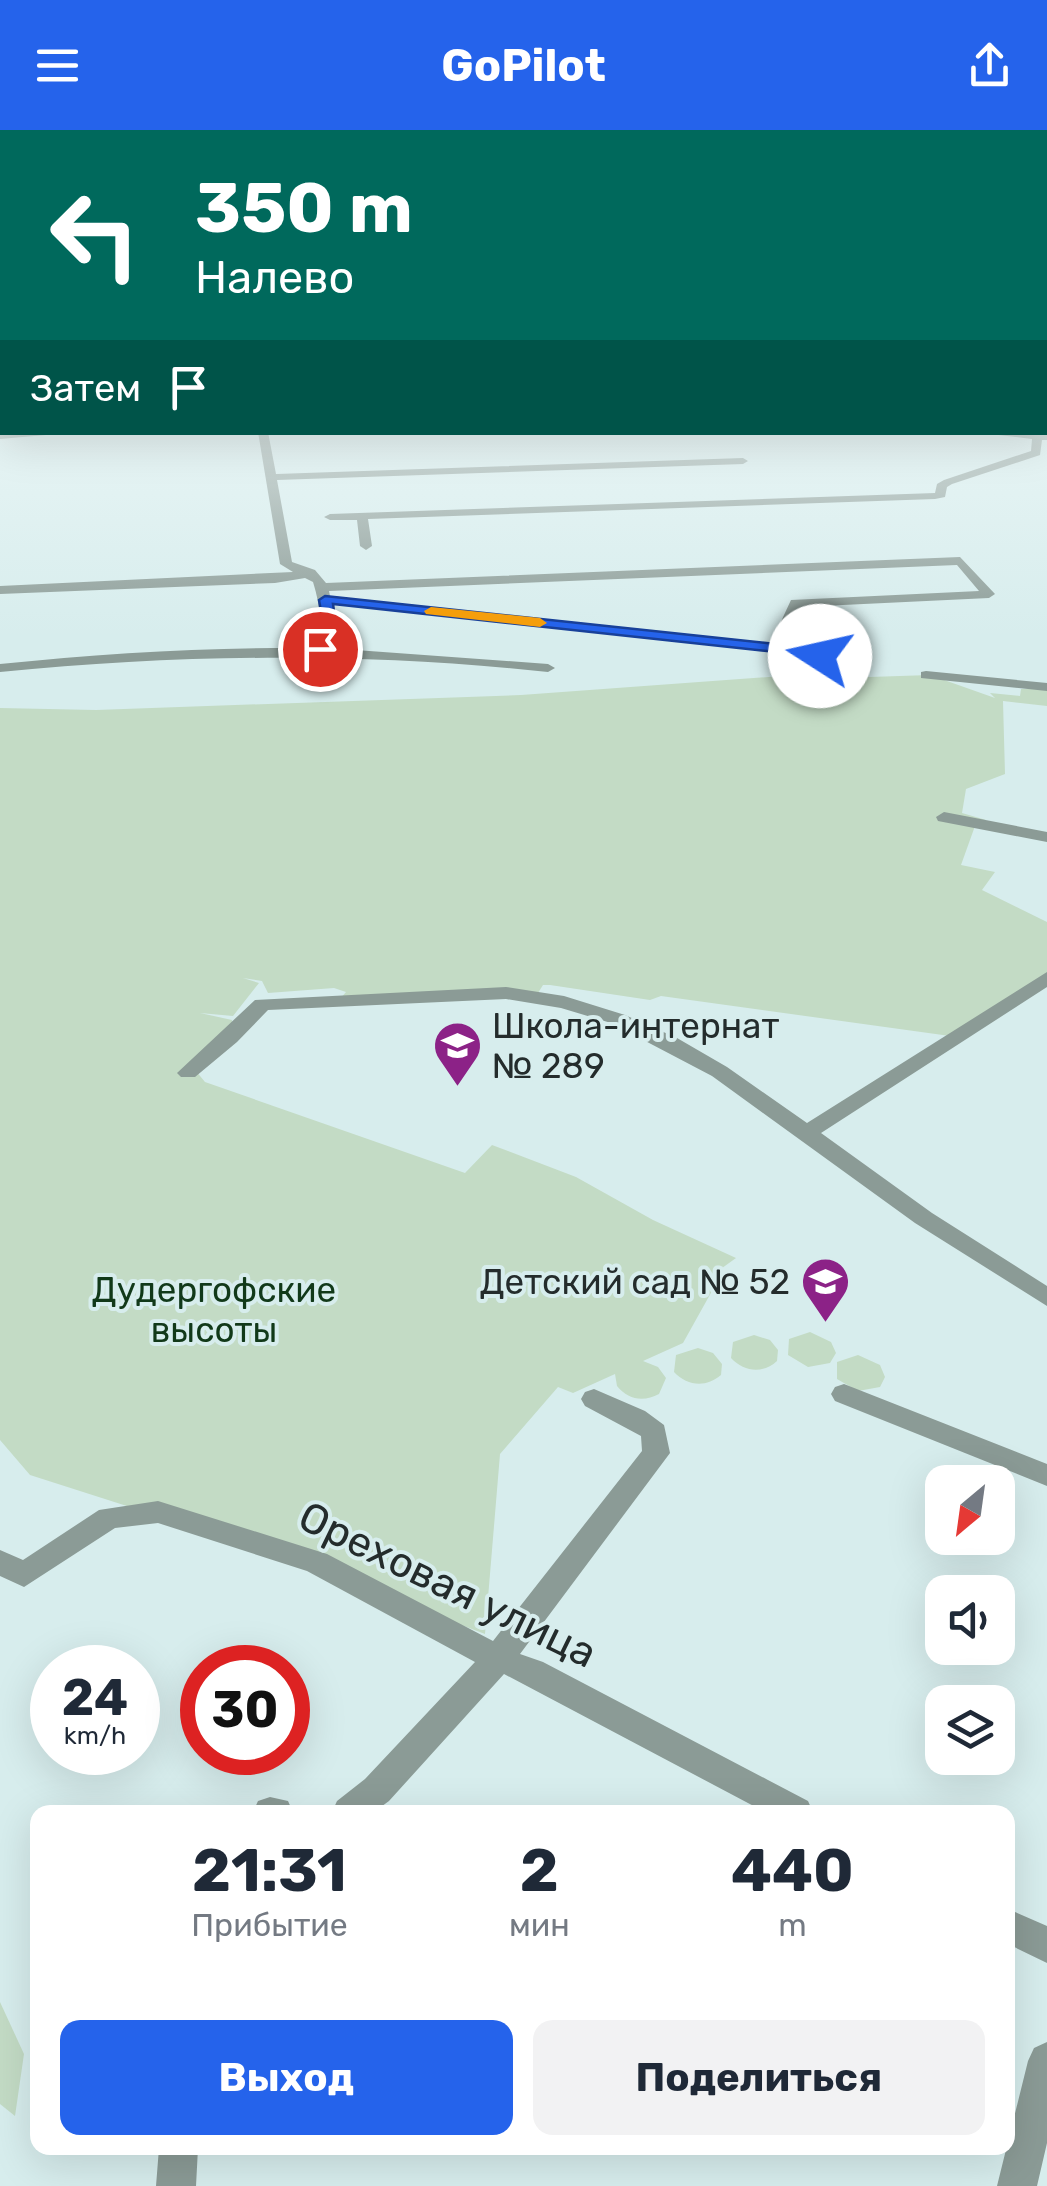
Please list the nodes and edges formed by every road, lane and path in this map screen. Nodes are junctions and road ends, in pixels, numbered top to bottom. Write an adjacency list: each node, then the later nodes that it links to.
1 (266, 446): 4 (street)
2 (1041, 446): 5 (street)
3 (743, 461): 4 (street)
4 (270, 477): 8 (street)
5 (362, 516): 6 (street); 7 (street)
6 (330, 517)
7 (366, 546)
8 (311, 573): 9 (street); 10 (street)
9 (0, 590)
10 (323, 593): 11 (street); 11 (street); 12 (street)
11 (776, 648): 13 (street)
12 (320, 649): 14 (street); 15 (street)
13 (820, 656)
14 (0, 668)
15 (548, 668)
16 (926, 676): 17 (street)
17 (1047, 687)
18 (944, 817): 19 (street)
19 (1047, 836)
20 (1047, 978): 22 (street)
21 (188, 1073): 22 (street)
22 (806, 1132): 23 (street)
23 (1047, 1298)
24 (844, 1394): 26 (street)
25 (594, 1399): 28 (street)
26 (1047, 1474)
27 (0, 1562): 28 (street, Ореховая улица)
28 (498, 1659): 29 (street); 30 (street, Ореховая улица)
29 (358, 1805)
30 (783, 1805)
31 (1015, 1930): 32 (street)
32 (1047, 1946)
33 (1047, 2062): 36 (street)
34 (178, 2155): 35 (street)
35 (176, 2186)
36 (1017, 2186)

